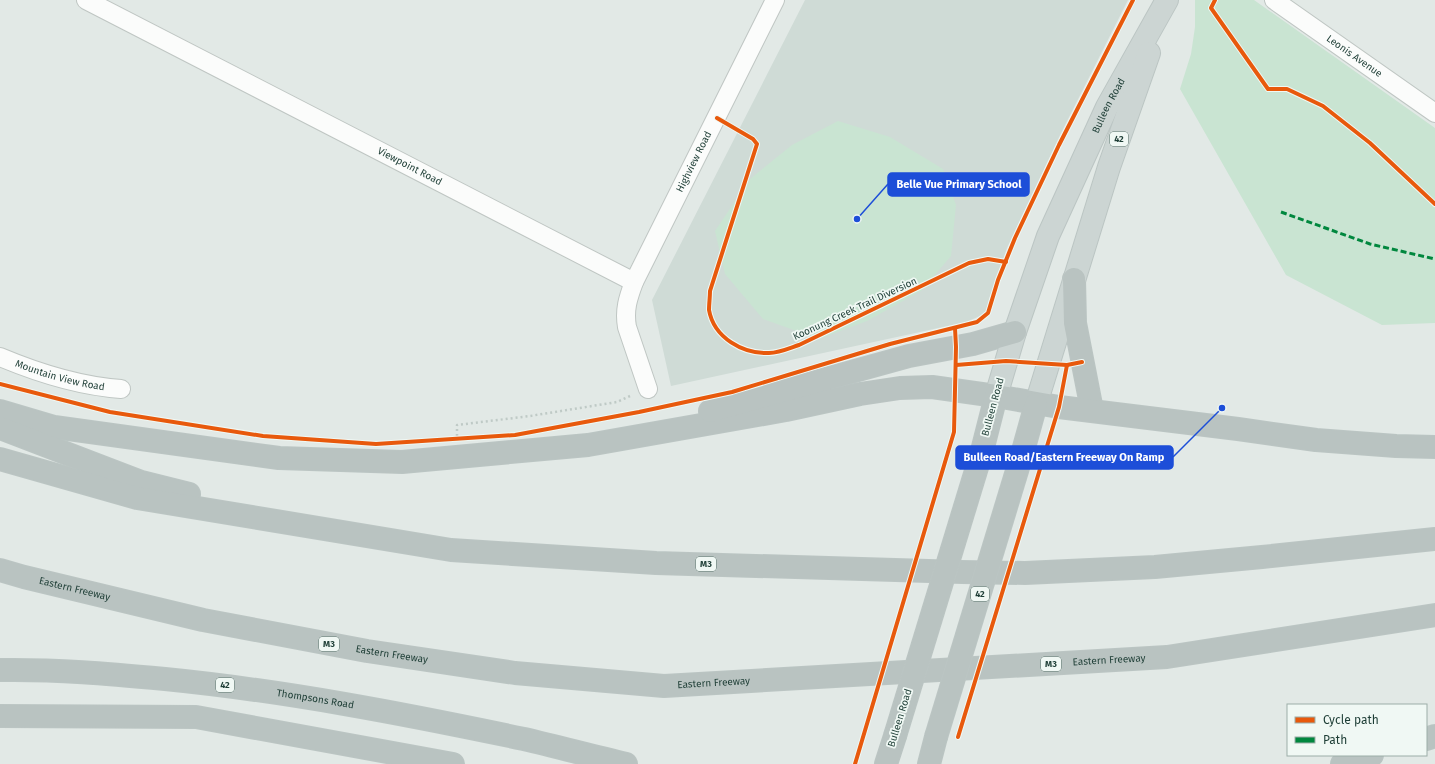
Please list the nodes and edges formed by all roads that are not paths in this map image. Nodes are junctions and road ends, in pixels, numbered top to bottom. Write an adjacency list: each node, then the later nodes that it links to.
1 (86, 0): 7 (street, Viewpoint Road)
2 (776, 0): 7 (street, Highview Road)
3 (1167, 0): 6 (main road, Bulleen Road / 42); 8 (main road, Bulleen Road / 42)
4 (1274, 0): 5 (street, Leonis Avenue)
5 (1435, 113)
6 (1074, 278): 13 (main road, Bulleen Road / 42); 14 (highway)
7 (634, 282): 10 (street)
8 (1016, 332): 12 (main road, Bulleen Road / 42); 17 (highway)
9 (0, 357): 11 (street, Mountain View Road)
10 (648, 389)
11 (121, 390)
12 (996, 396): 13 (highway); 17 (highway); 29 (highway, Bulleen Road / 42, bridge)
13 (1036, 404): 14 (highway); 30 (highway, Bulleen Road / 42, bridge)
14 (1092, 410): 18 (highway)
15 (0, 411): 17 (highway)
16 (0, 428): 21 (highway, M3)
17 (588, 445)
18 (1435, 447)
19 (0, 459): 21 (highway, M3)
20 (1435, 539): 21 (highway, M3)
21 (451, 550)
22 (0, 570): 23 (highway, Eastern Freeway / M3)
23 (1435, 615)
24 (0, 670): 28 (highway, Thompsons Road / 42)
25 (0, 716): 27 (highway)
26 (1369, 756): 31 (highway)
27 (453, 764)
28 (626, 764)
29 (886, 764)
30 (929, 764)
31 (1342, 764)

